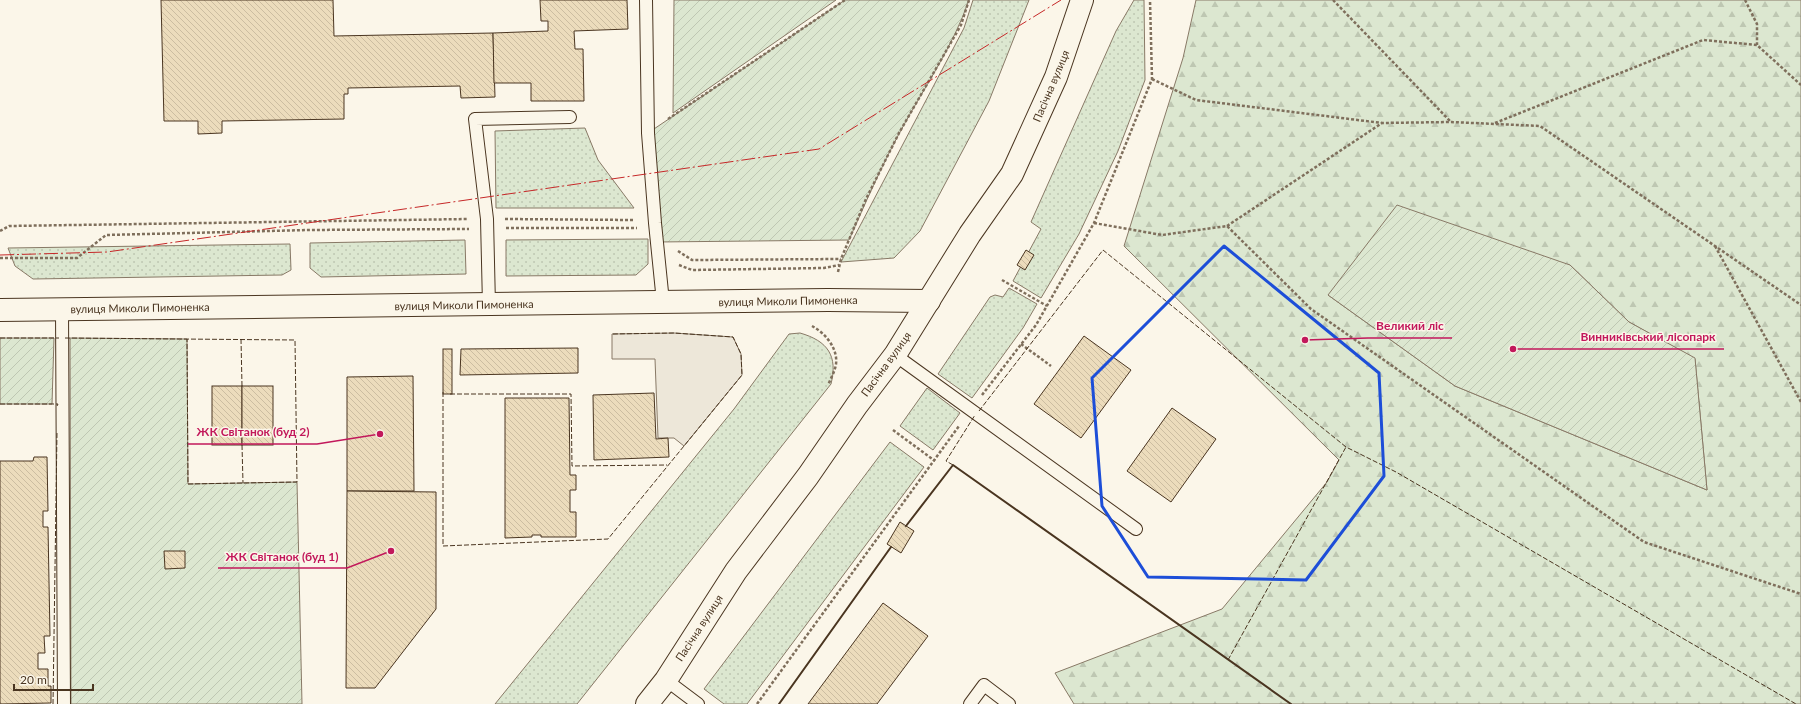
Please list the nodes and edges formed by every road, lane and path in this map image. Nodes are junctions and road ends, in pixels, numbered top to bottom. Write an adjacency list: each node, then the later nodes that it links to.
1 (646, 0): 15 (lane)
2 (845, 0): 15 (path)
3 (969, 0): 25 (path)
4 (1082, 0): 29 (street, Пасічна вулиця)
5 (1150, 0): 9 (path)
6 (1333, 0): 12 (path)
7 (1745, 0): 8 (path)
8 (1757, 45): 10 (path); 14 (path)
9 (1152, 79): 13 (path); 17 (path)
10 (1801, 84)
11 (570, 117): 18 (lane)
12 (1451, 122): 13 (path); 14 (path)
13 (1382, 124): 19 (path)
14 (1493, 124): 23 (path)
15 (648, 133): 21 (lane)
16 (640, 220): 18 (path)
17 (1094, 223): 19 (path); 33 (path)
18 (487, 224): 20 (path); 21 (path); 24 (path); 31 (lane)
19 (1227, 226): 46 (path)
20 (0, 231)
21 (656, 238): 26 (path); 30 (lane)
22 (674, 245): 25 (path)
23 (1715, 246): 32 (path); 41 (path)
24 (0, 258)
25 (841, 259): 26 (path)
26 (839, 265): 27 (path)
27 (838, 272)
28 (1002, 280): 33 (path)
29 (929, 300): 30 (street, вулиця Миколи Пимоненка); 38 (street, Пасічна вулиця)
30 (663, 302): 31 (street, вулиця Миколи Пимоненка)
31 (488, 305): 34 (street, вулиця Миколи Пимоненка)
32 (1801, 305)
33 (1047, 306): 37 (path)
34 (62, 309): 35 (street, вулиця Миколи Пимоненка); 48 (lane)
35 (0, 310)
36 (812, 326): 40 (path)
37 (1021, 344): 39 (path); 42 (path)
38 (895, 355): 42 (lane); 47 (street, Пасічна вулиця)
39 (1051, 366)
40 (828, 385)
41 (1801, 402)
42 (971, 410): 44 (path); 45 (lane)
43 (893, 430): 44 (path)
44 (935, 461): 51 (path)
45 (1136, 529)
46 (1801, 594)
47 (666, 680): 49 (street, Пасічна вулиця); 50 (lane)
48 (64, 704)
49 (647, 704)
50 (698, 704)
51 (757, 704)
52 (970, 704): 53 (lane)
53 (1009, 704)

